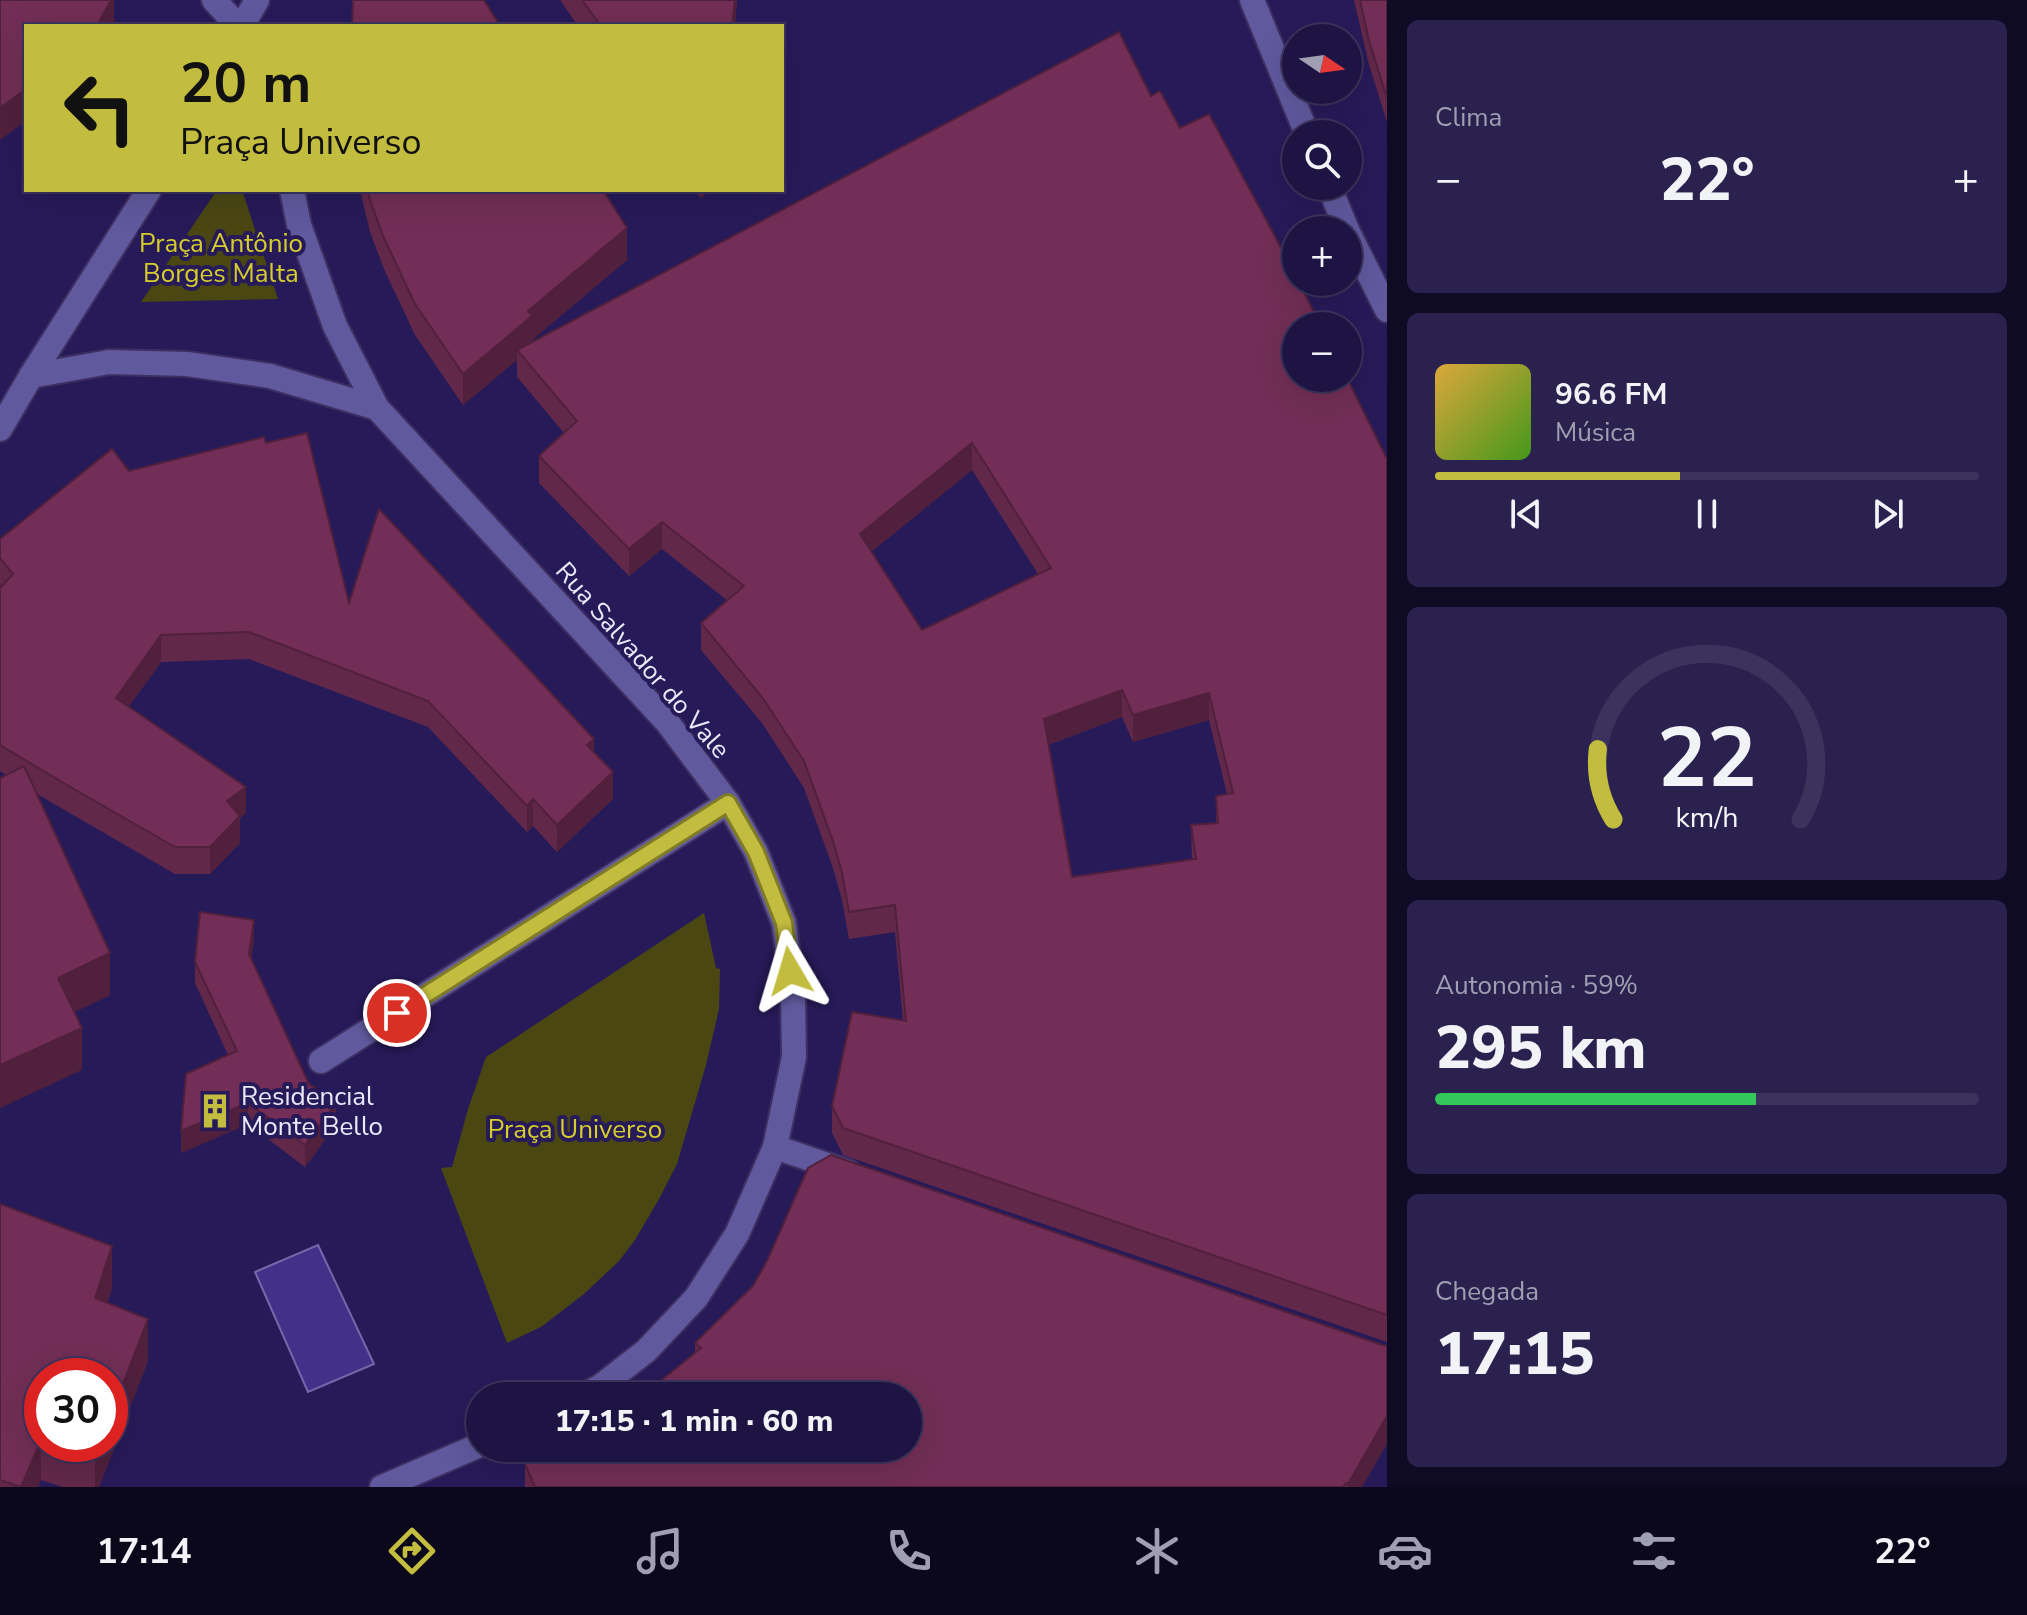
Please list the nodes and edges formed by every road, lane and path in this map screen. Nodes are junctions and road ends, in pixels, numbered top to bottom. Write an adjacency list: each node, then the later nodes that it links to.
1 (214, 0): 4 (street)
2 (257, 0): 5 (street)
3 (1252, 0): 6 (street)
4 (238, 24)
5 (241, 24)
6 (1301, 120)
7 (148, 192): 11 (street)
8 (292, 192): 12 (street, Rua Salvador do Vale)
9 (1362, 257): 10 (street)
10 (1384, 297)
11 (31, 376): 12 (street); 13 (street)
12 (377, 408): 14 (street, Rua Salvador do Vale)
13 (0, 429)
14 (728, 803): 15 (street); 16 (street, Rua Salvador do Vale)
15 (321, 1061)
16 (775, 1147): 17 (street); 18 (street, Rua Salvador do Vale)
17 (865, 1178)
18 (606, 1382)
19 (466, 1451): 20 (street)
20 (382, 1487)

